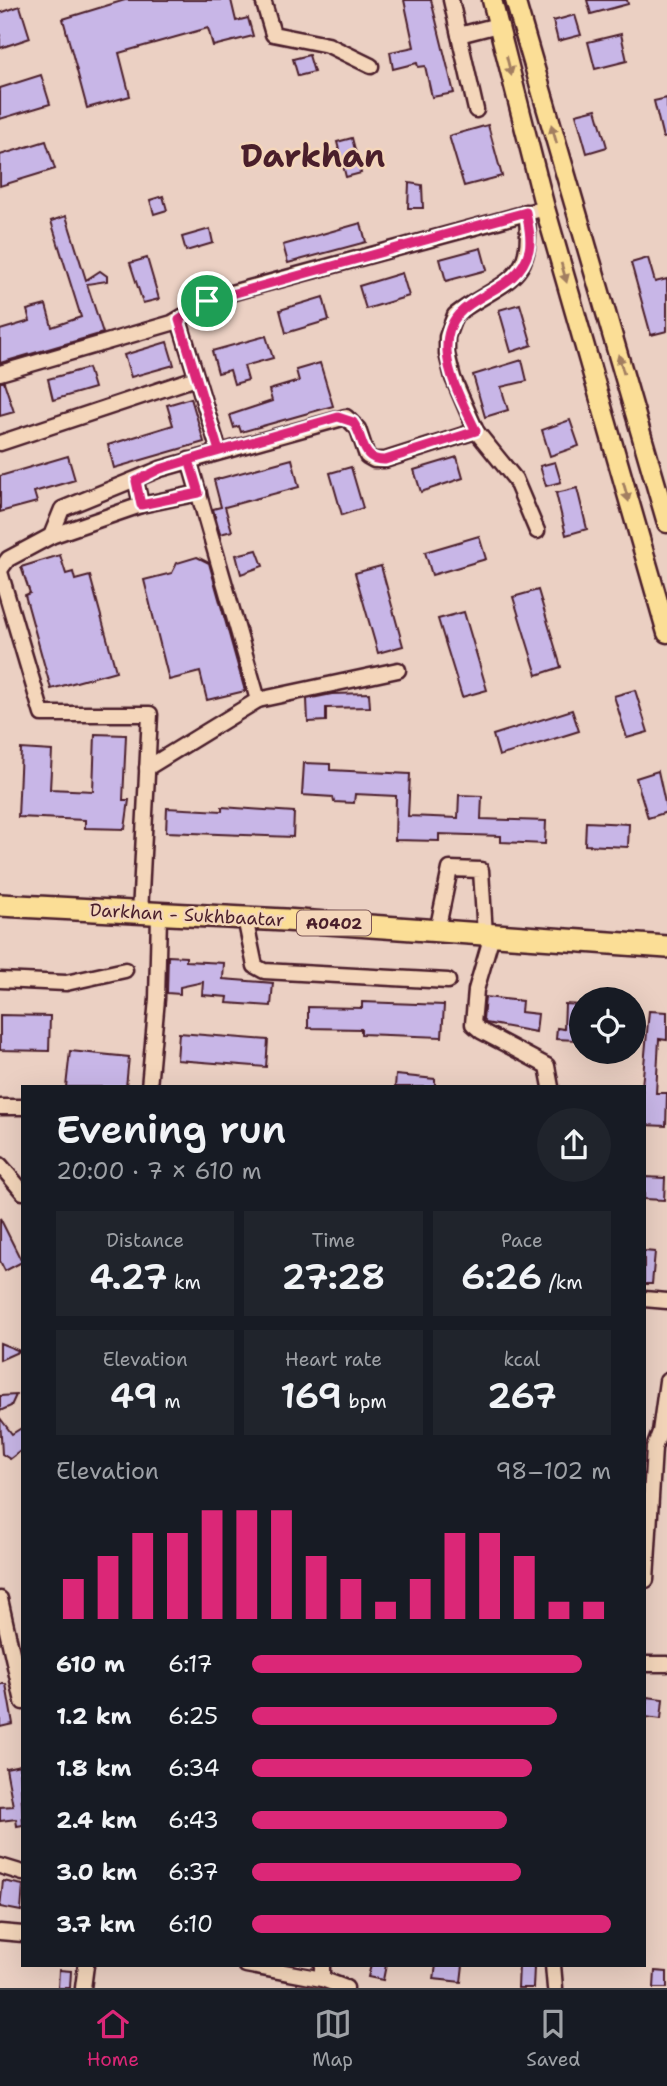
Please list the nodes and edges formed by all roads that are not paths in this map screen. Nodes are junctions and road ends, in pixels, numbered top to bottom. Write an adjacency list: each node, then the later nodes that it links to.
1 (263, 0): 7 (street)
2 (451, 0): 6 (street)
3 (492, 0): 5 (main road)
4 (515, 0): 14 (main road, one-way to 4)
5 (498, 24): 6 (street); 9 (main road, one-way to 9)
6 (459, 35): 8 (street)
7 (371, 66)
8 (477, 110)
9 (545, 208): 10 (street); 15 (main road, one-way to 15)
10 (526, 212): 11 (street); 16 (street)
11 (179, 320): 12 (street); 13 (street)
12 (0, 373)
13 (196, 378): 17 (street); 18 (street)
14 (632, 403): 15 (main road); 20 (main road)
15 (603, 411): 28 (main road, one-way to 28)
16 (476, 431): 18 (street); 25 (street)
17 (0, 443)
18 (219, 451): 19 (street)
19 (189, 460): 21 (street); 22 (street)
20 (661, 478): 24 (main road)
21 (136, 481): 23 (street); 26 (street)
22 (199, 493): 23 (street); 30 (street)
23 (141, 505): 26 (street)
24 (667, 523)
25 (537, 531)
26 (51, 536): 27 (street)
27 (0, 571): 31 (street)
28 (667, 633)
29 (398, 670): 30 (street)
30 (257, 701): 31 (street)
31 (147, 768): 33 (street)
32 (0, 905): 33 (highway, Darkhan - Sukhbaatar / A0402)
33 (149, 915): 34 (highway, Darkhan - Sukhbaatar / A0402); 41 (street)
34 (245, 918): 35 (highway, Darkhan - Sukhbaatar / A0402); 40 (street)
35 (437, 931): 36 (highway, Darkhan - Sukhbaatar / A0402); 36 (street)
36 (489, 935): 37 (highway, Darkhan - Sukhbaatar / A0402); 42 (street)
37 (667, 947)
38 (125, 970): 39 (street)
39 (0, 980)
40 (447, 981)
41 (149, 1085)
42 (551, 1085)
43 (0, 1107): 44 (street)
44 (21, 1107)
45 (0, 1165): 46 (street)
46 (21, 1190)
47 (646, 1299): 48 (street)
48 (667, 1301)
49 (667, 1381): 50 (street)
50 (663, 1432): 51 (street)
51 (646, 1580)
52 (0, 1599): 55 (street)
53 (646, 1664): 54 (street)
54 (667, 1664)
55 (21, 1693)
56 (0, 1866): 57 (street)
57 (21, 1872)
58 (0, 1932): 59 (street)
59 (21, 1934)
60 (86, 1967): 64 (street)
61 (268, 1967): 63 (street)
62 (553, 1967): 66 (street)
63 (322, 1972): 65 (street)
64 (83, 1988)
65 (346, 1988)
66 (555, 1988)

